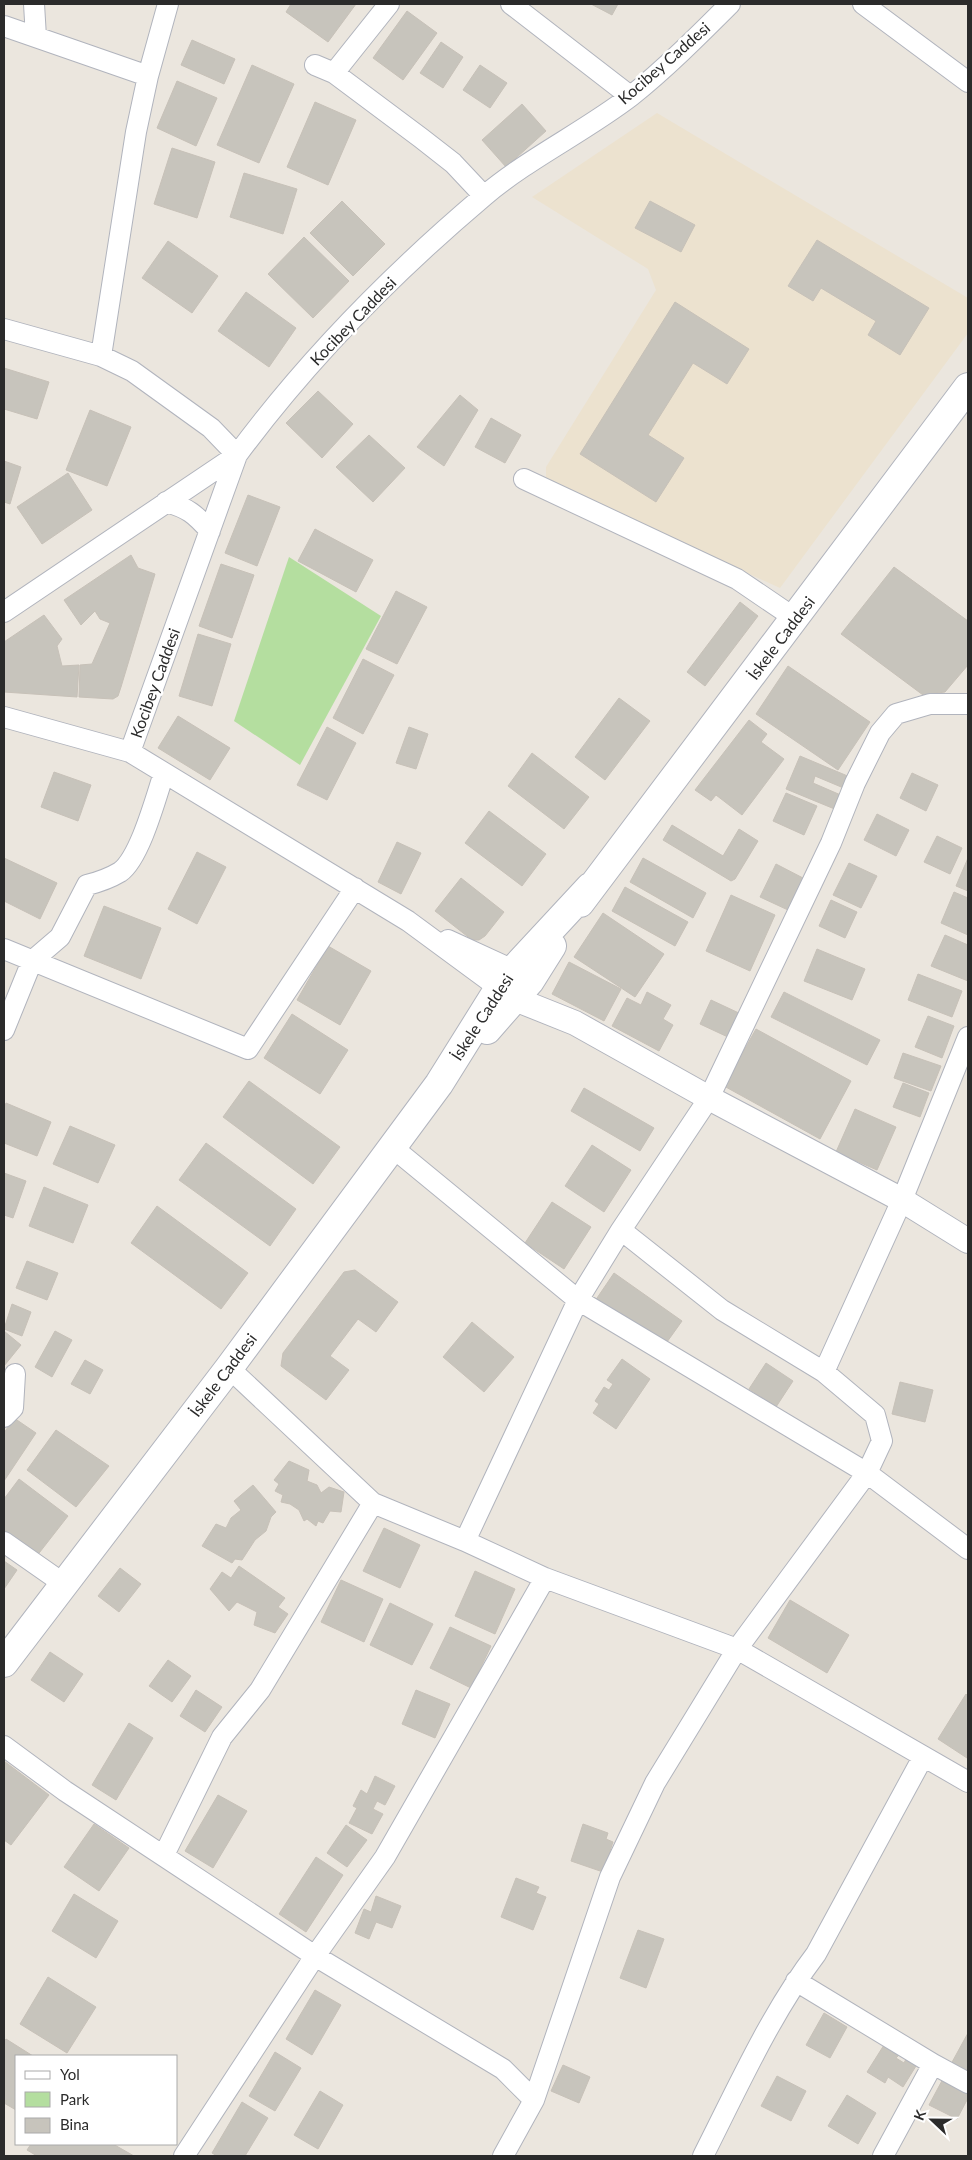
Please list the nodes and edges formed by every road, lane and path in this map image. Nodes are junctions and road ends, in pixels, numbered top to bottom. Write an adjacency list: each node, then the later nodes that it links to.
1 (34, 4): 8 (street)
2 (168, 4): 11 (street)
3 (389, 4): 10 (street)
4 (511, 4): 13 (street)
5 (730, 4): 13 (street, Kocibey Caddesi)
6 (863, 4): 12 (street)
7 (4, 26): 8 (street)
8 (36, 37): 11 (street)
9 (315, 65): 10 (street)
10 (334, 73): 14 (street)
11 (148, 76): 16 (street)
12 (968, 82)
13 (630, 96): 14 (street, Kocibey Caddesi)
14 (484, 196): 18 (street, Kocibey Caddesi)
15 (4, 329): 16 (street)
16 (101, 356): 18 (street)
17 (968, 387): 23 (main road, İskele Caddesi)
18 (237, 455): 20 (street); 21 (street, Kocibey Caddesi)
19 (524, 479): 23 (street)
20 (166, 502): 21 (street); 22 (street)
21 (210, 531): 26 (street, Kocibey Caddesi)
22 (4, 612)
23 (796, 619): 31 (main road, İskele Caddesi)
24 (968, 704): 34 (street)
25 (4, 717): 26 (street)
26 (130, 752): 27 (street)
27 (164, 773): 28 (street); 30 (street)
28 (355, 888): 30 (street); 31 (street)
29 (4, 949): 30 (street)
30 (32, 961): 32 (street)
31 (514, 985): 34 (street); 40 (main road, İskele Caddesi)
32 (4, 1030)
33 (968, 1037): 36 (street)
34 (709, 1098): 36 (street); 37 (street)
35 (403, 1156): 39 (street)
36 (902, 1200): 38 (street); 41 (street)
37 (621, 1230): 39 (street); 41 (street)
38 (968, 1241)
39 (578, 1300): 44 (street); 46 (street)
40 (229, 1368): 45 (street); 50 (main road, İskele Caddesi)
41 (824, 1372): 44 (street)
42 (15, 1374): 43 (street)
43 (4, 1417)
44 (867, 1473): 48 (street); 51 (street)
45 (373, 1503): 46 (street); 56 (street)
46 (465, 1540): 49 (street)
47 (4, 1542): 50 (street)
48 (968, 1549)
49 (545, 1578): 51 (street); 57 (street)
50 (64, 1584): 52 (main road, İskele Caddesi)
51 (737, 1649): 54 (street); 61 (street)
52 (4, 1663)
53 (4, 1746): 56 (street)
54 (923, 1757): 55 (street); 58 (street)
55 (968, 1782)
56 (164, 1855): 57 (street)
57 (315, 1956): 61 (street); 62 (street)
58 (796, 1981): 59 (street); 64 (street)
59 (933, 2064): 60 (street); 65 (street)
60 (968, 2083)
61 (534, 2100): 63 (street)
62 (184, 2156)
63 (503, 2156)
64 (703, 2156)
65 (883, 2156)

